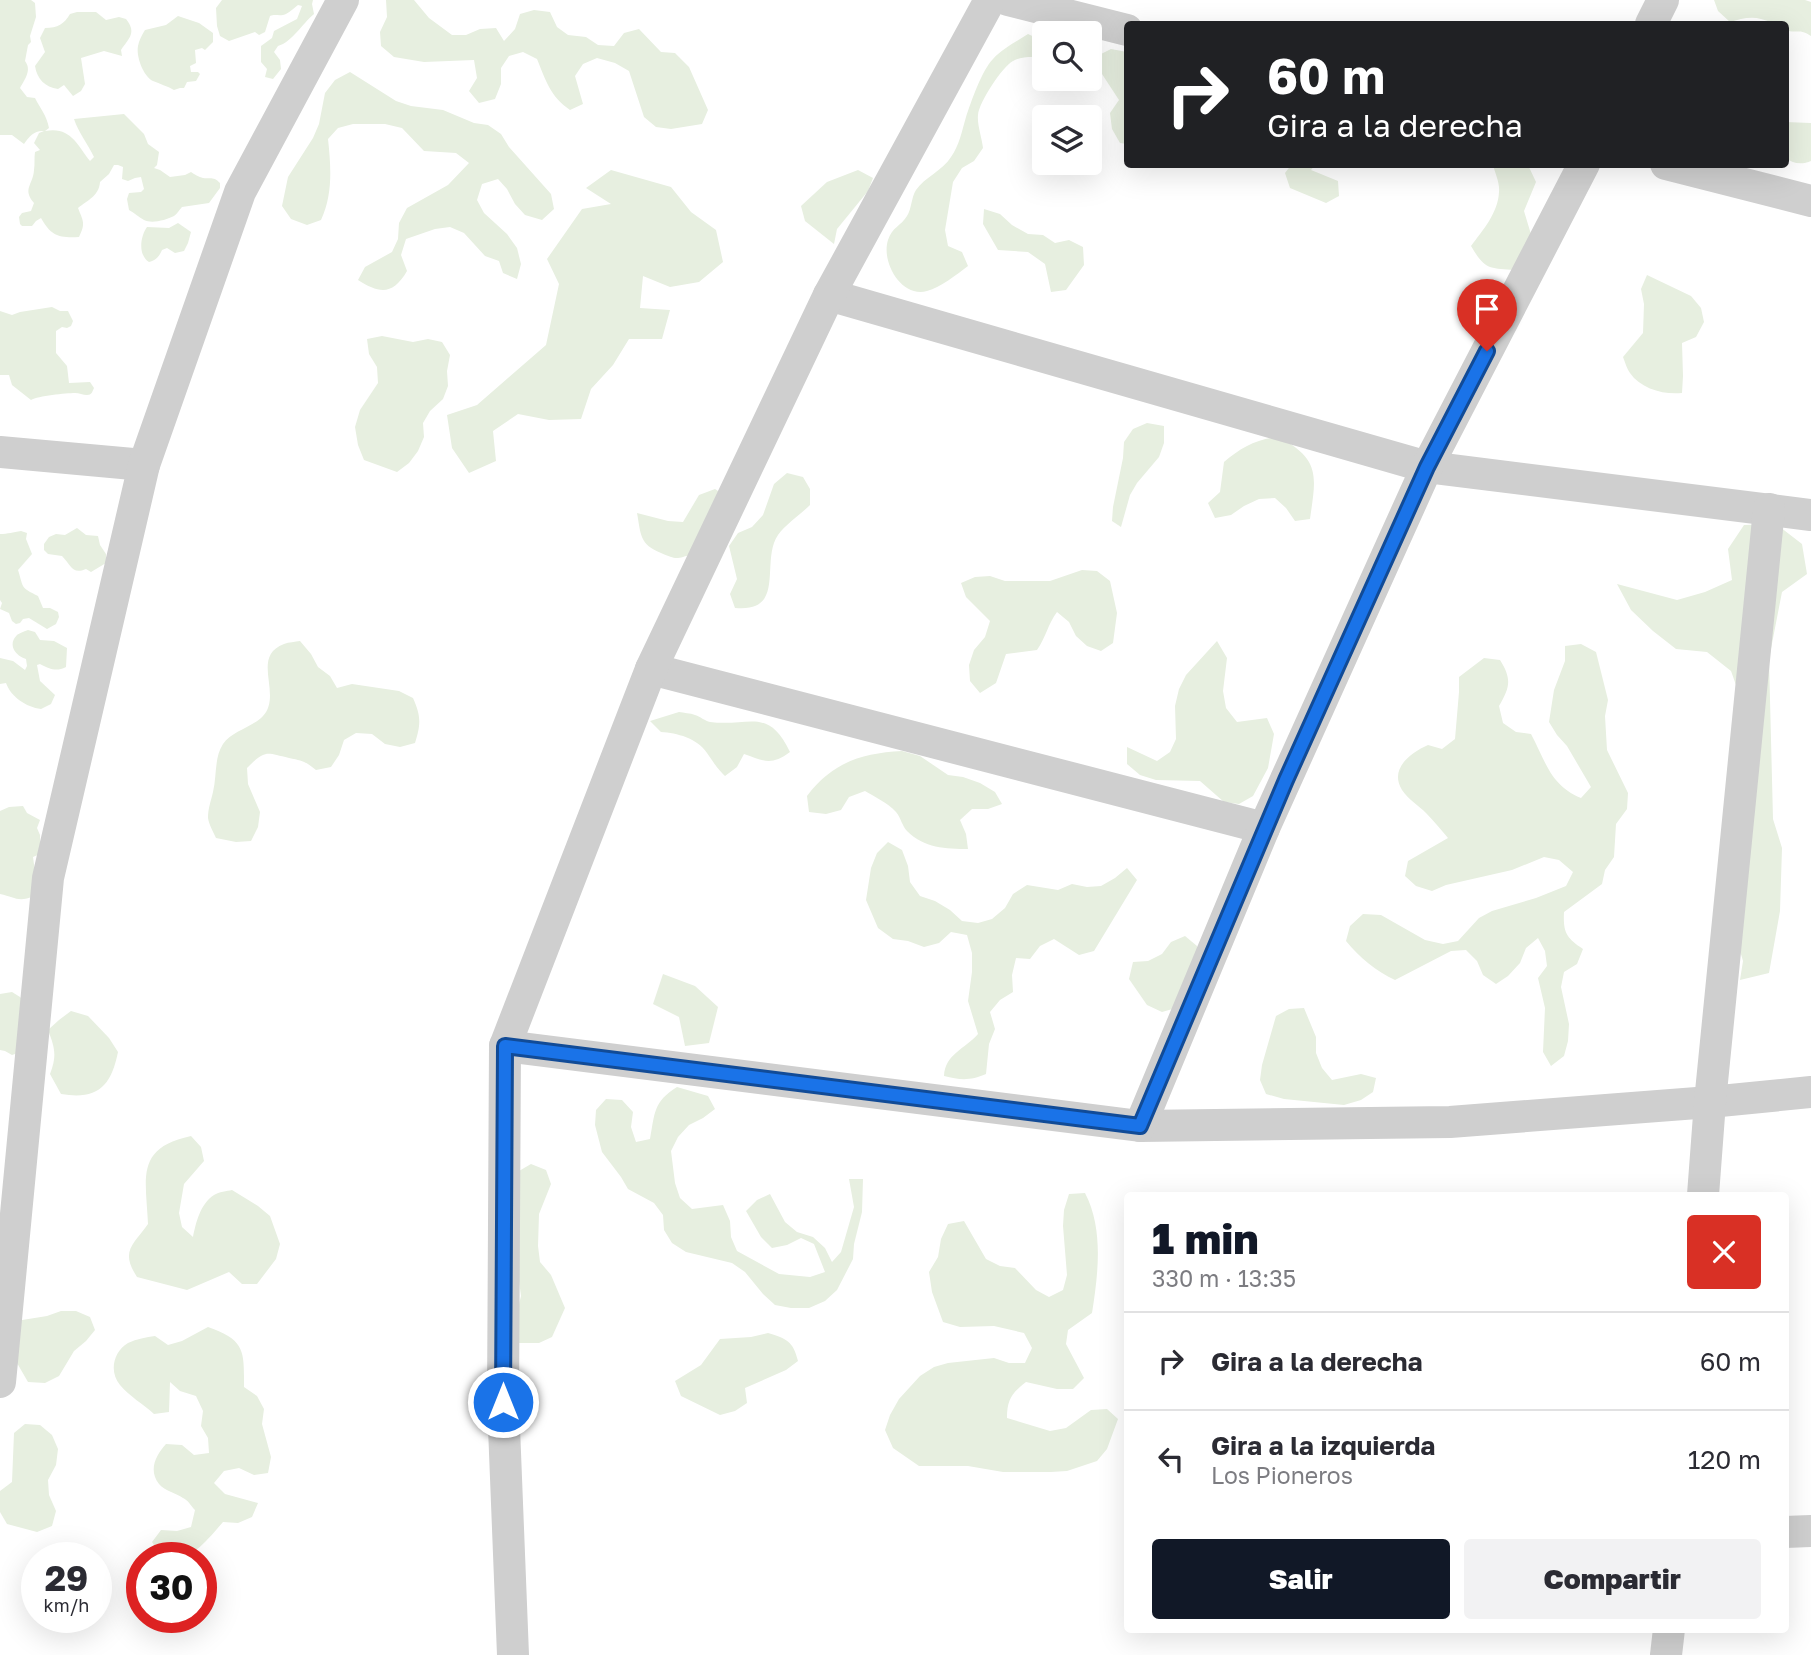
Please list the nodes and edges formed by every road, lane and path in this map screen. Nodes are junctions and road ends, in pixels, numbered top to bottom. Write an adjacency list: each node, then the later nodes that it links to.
1 (343, 0): 12 (street)
2 (990, 0): 10 (street)
3 (1008, 0): 6 (street)
4 (1663, 0): 5 (street)
5 (1652, 21)
6 (1124, 29)
7 (1582, 168): 13 (street)
8 (1682, 168): 9 (street)
9 (1811, 201)
10 (829, 295): 13 (street); 16 (street)
11 (0, 452): 12 (street)
12 (144, 466): 23 (street)
13 (1427, 467): 14 (street); 17 (street)
14 (1769, 509): 15 (street); 20 (street)
15 (1811, 514)
16 (651, 669): 17 (street); 18 (street)
17 (1264, 828): 21 (street)
18 (505, 1046): 21 (street); 27 (street)
19 (1811, 1092): 20 (street)
20 (1710, 1102): 21 (street); 22 (street)
21 (1140, 1126)
22 (1703, 1192)
23 (0, 1382)
24 (1811, 1531): 25 (street)
25 (1789, 1532)
26 (1669, 1633): 28 (street)
27 (513, 1655)
28 (1666, 1655)

